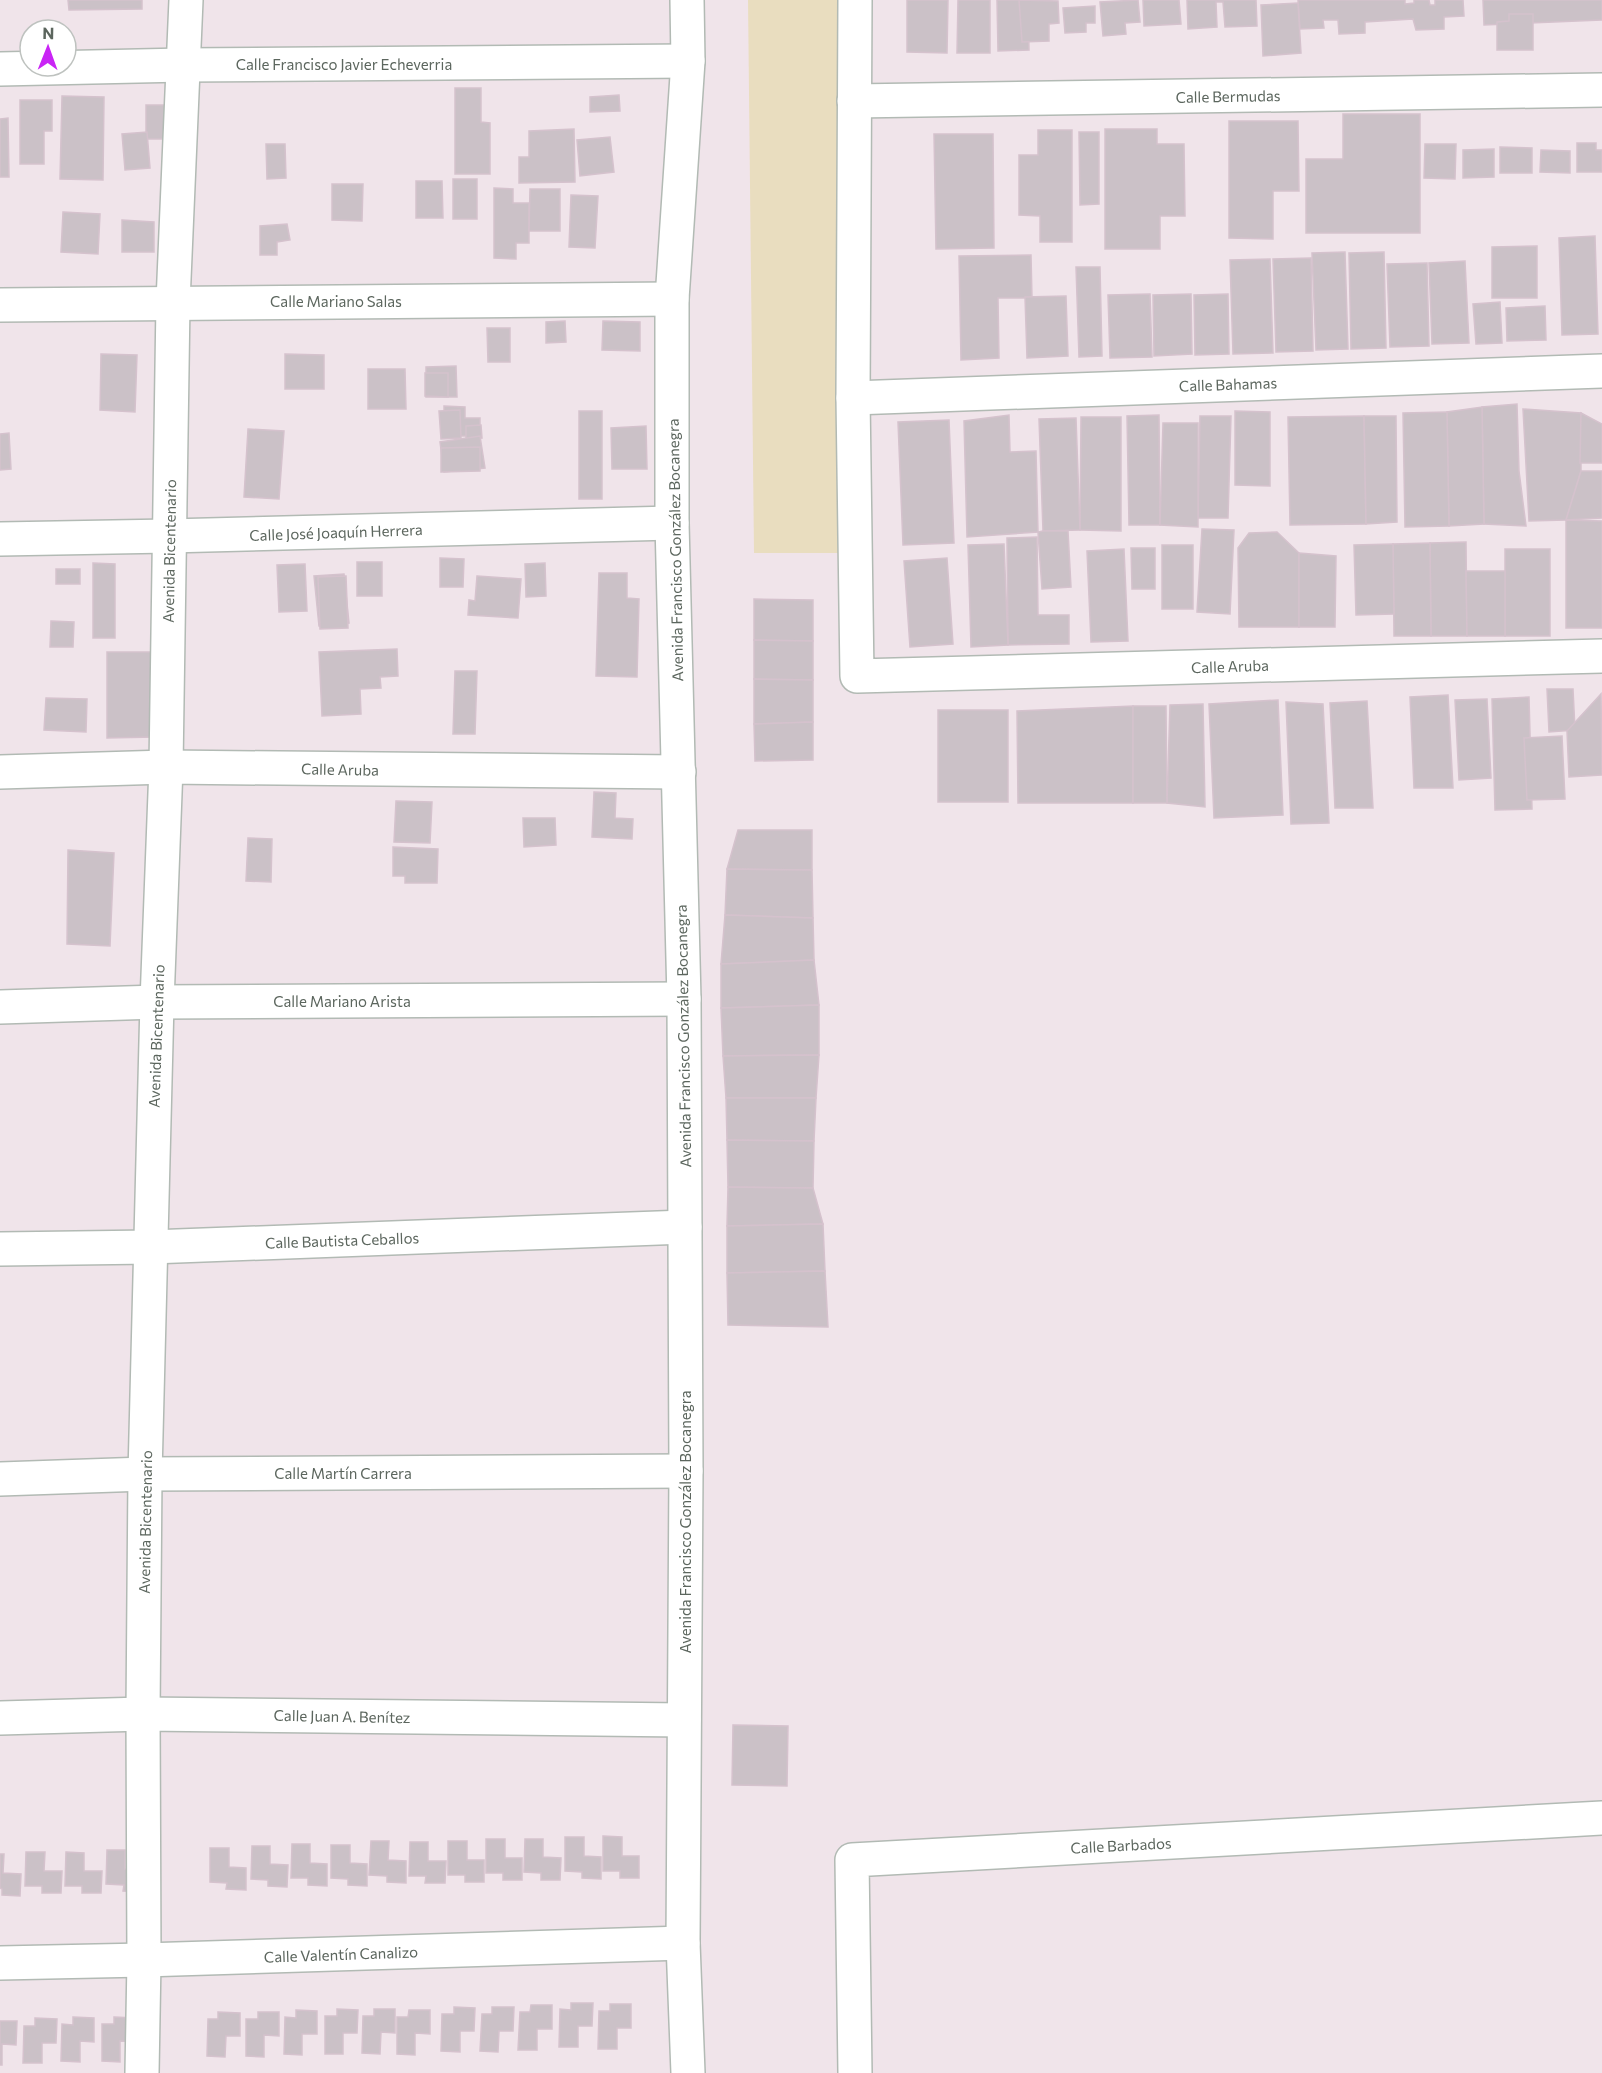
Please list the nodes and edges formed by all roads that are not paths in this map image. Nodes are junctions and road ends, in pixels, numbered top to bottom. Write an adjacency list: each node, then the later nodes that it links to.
1 (186, 0): 5 (street, Avenida Bicentenario)
2 (687, 0): 4 (street, Avenida Francisco González Bocanegra)
3 (855, 0): 8 (street)
4 (688, 61): 5 (street, Calle Francisco Javier Echeverria); 9 (street, Avenida Francisco González Bocanegra)
5 (184, 65): 6 (street, Calle Francisco Javier Echeverria); 10 (street, Avenida Bicentenario)
6 (0, 69)
7 (1602, 90): 8 (street, Calle Bermudas)
8 (854, 101): 13 (street)
9 (672, 299): 10 (street, Calle Mariano Salas); 14 (street, Avenida Francisco González Bocanegra)
10 (173, 302): 11 (street, Calle Mariano Salas); 15 (street, Avenida Bicentenario)
11 (0, 305)
12 (1602, 371): 13 (street, Calle Bahamas)
13 (853, 398): 17 (street, Calle Aruba)
14 (672, 523): 15 (street, Calle José Joaquín Herrera); 20 (street, Avenida Francisco González Bocanegra)
15 (169, 536): 16 (street, Calle José Joaquín Herrera); 18 (street, Avenida Bicentenario)
16 (0, 539)
17 (1602, 656)
18 (166, 767): 19 (street, Calle Aruba); 20 (street, Calle Aruba); 22 (street, Avenida Bicentenario)
19 (0, 772)
20 (679, 772): 21 (street, Avenida Francisco González Bocanegra)
21 (684, 999): 22 (street, Calle Mariano Arista); 24 (street, Avenida Francisco González Bocanegra)
22 (157, 1002): 23 (street, Calle Mariano Arista); 25 (street, Avenida Bicentenario)
23 (0, 1007)
24 (685, 1227): 25 (street, Calle Bautista Ceballos); 27 (street, Avenida Francisco González Bocanegra)
25 (151, 1247): 26 (street, Calle Bautista Ceballos); 28 (street, Avenida Bicentenario)
26 (0, 1249)
27 (686, 1471): 28 (street, Calle Martín Carrera); 32 (street, Avenida Francisco González Bocanegra)
28 (145, 1474): 29 (street, Calle Martín Carrera); 30 (street, Avenida Bicentenario)
29 (0, 1479)
30 (143, 1714): 31 (street, Calle Juan A. Benítez); 32 (street, Calle Juan A. Benítez); 35 (street, Avenida Bicentenario)
31 (0, 1718)
32 (684, 1720): 34 (street, Avenida Francisco González Bocanegra)
33 (1602, 1818): 39 (street, Calle Barbados)
34 (683, 1943): 35 (street, Calle Valentín Canalizo); 38 (street, Avenida Francisco González Bocanegra)
35 (144, 1960): 36 (street, Calle Valentín Canalizo); 37 (street, Avenida Bicentenario)
36 (0, 1963)
37 (142, 2073)
38 (688, 2073)
39 (855, 2073)

